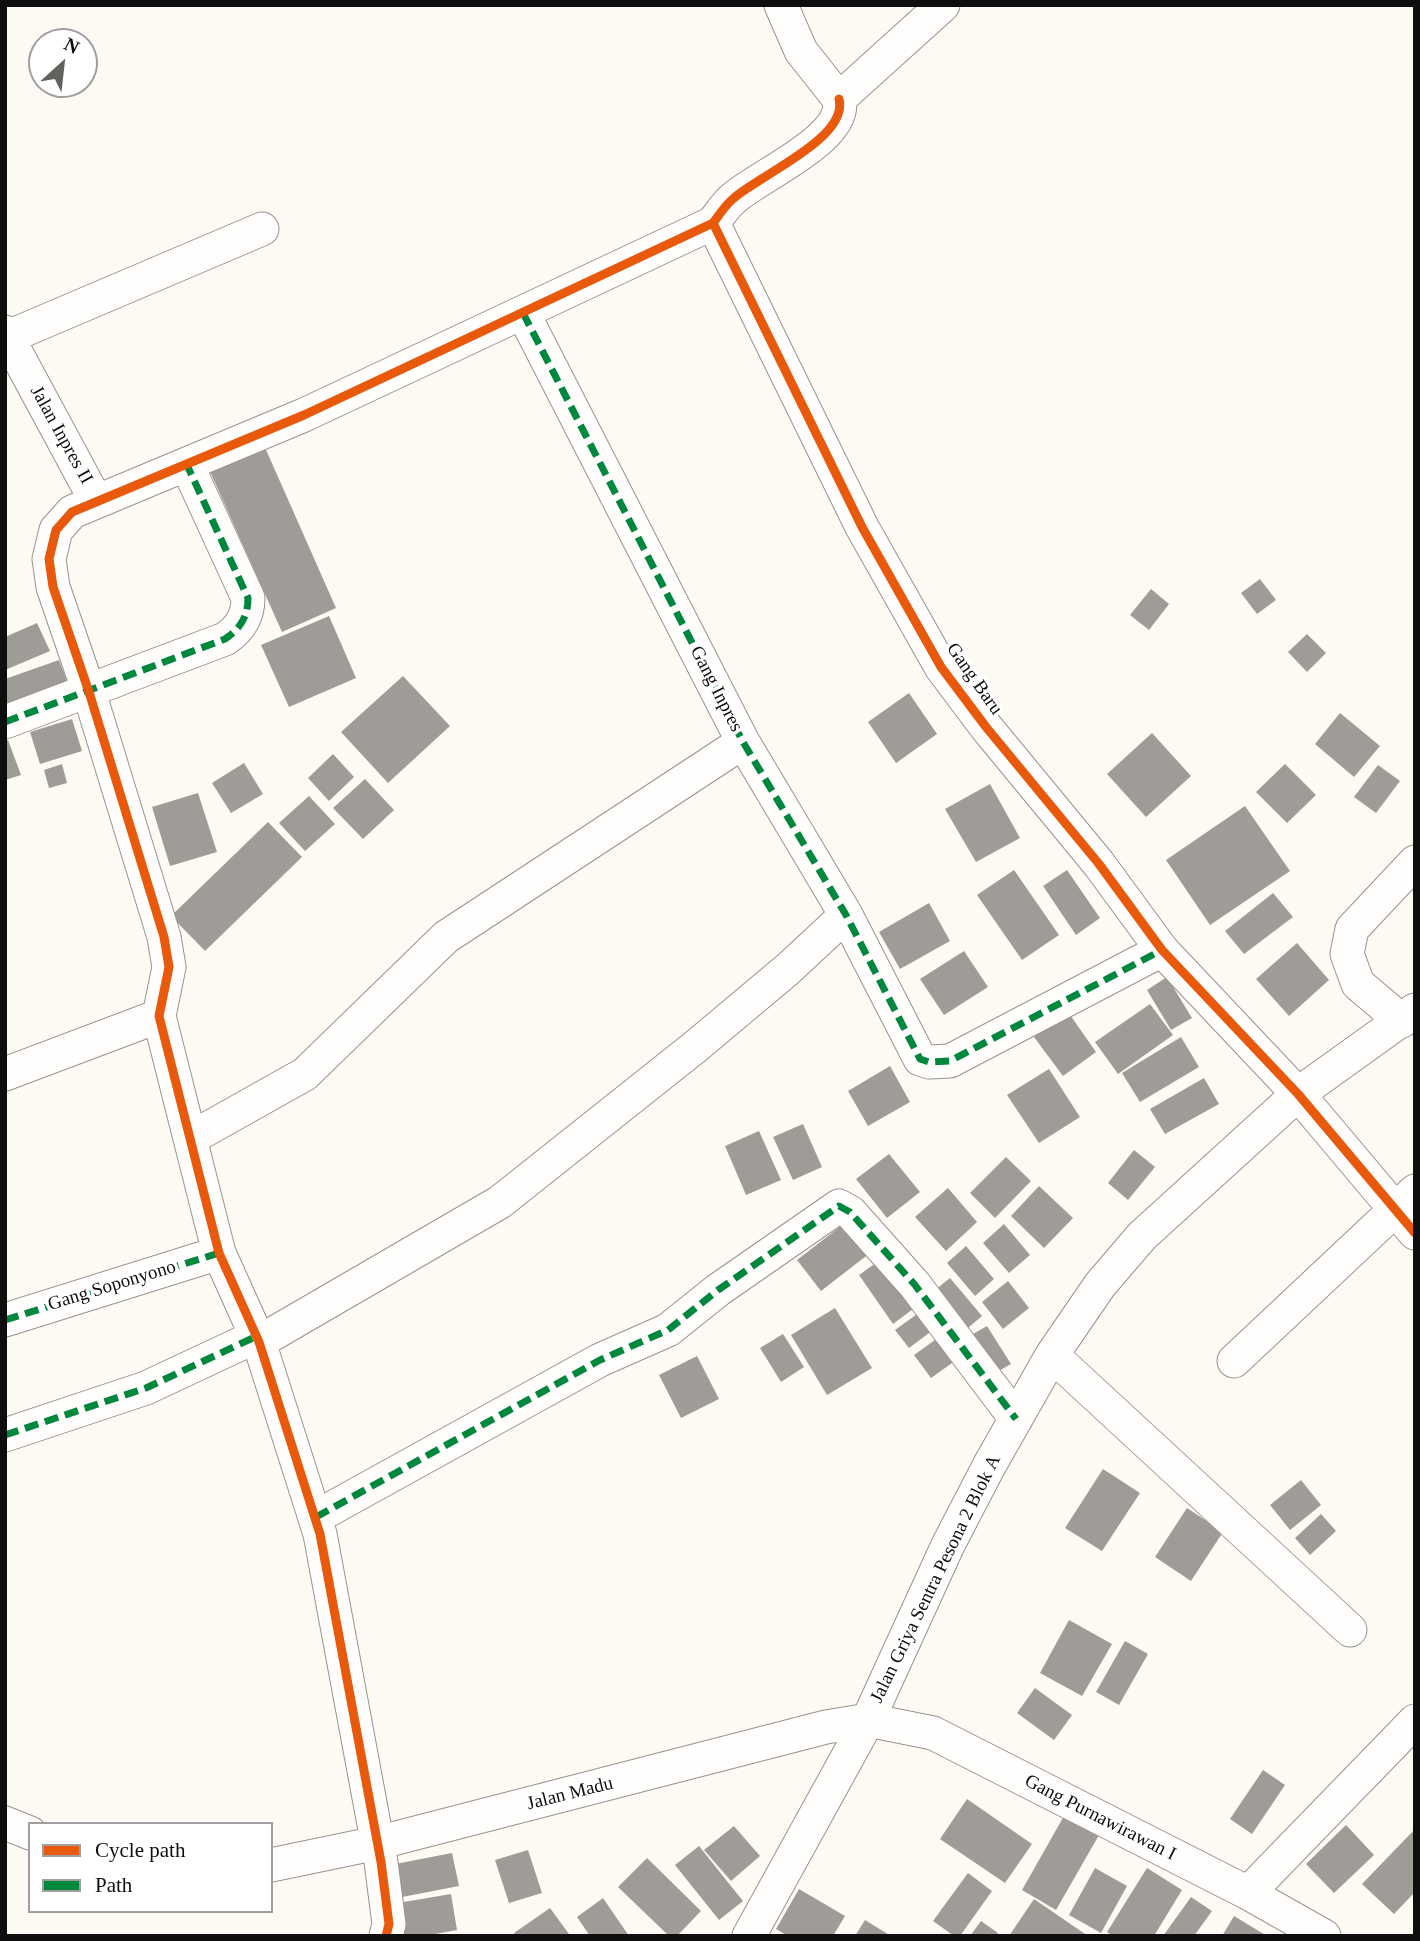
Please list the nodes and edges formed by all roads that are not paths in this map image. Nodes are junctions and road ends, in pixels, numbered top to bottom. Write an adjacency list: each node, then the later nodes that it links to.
1 (781, 5): 3 (street)
2 (943, 5): 3 (street)
3 (839, 99): 4 (street)
4 (713, 223): 6 (street); 15 (street, Gang Baru)
5 (262, 229): 7 (street)
6 (523, 313): 8 (street); 12 (street, Gang Inpres)
7 (6, 335): 9 (street, Jalan Inpres II)
8 (187, 465): 9 (street); 10 (street)
9 (96, 500): 10 (street)
10 (89, 692): 11 (street); 17 (street)
11 (5, 722)
12 (743, 742): 14 (street, Gang Inpres); 20 (street)
13 (1415, 862): 16 (street)
14 (846, 915): 15 (street, Gang Inpres); 25 (street)
15 (1162, 950): 19 (street, Gang Baru)
16 (1408, 1015): 19 (street, Jalan Griya Sentra Pesona 2 Blok A)
17 (159, 1016): 18 (street); 20 (street)
18 (5, 1074)
19 (1298, 1094): 21 (street, Gang Baru); 26 (street, Jalan Griya Sentra Pesona 2 Blok A)
20 (191, 1138): 23 (street)
21 (1405, 1199): 22 (street, Gang Baru); 27 (street)
22 (1415, 1233)
23 (219, 1253): 24 (street, Gang Soponyono); 25 (street)
24 (5, 1320)
25 (258, 1339): 29 (street); 30 (street)
26 (1052, 1355): 28 (street, Jalan Griya Sentra Pesona 2 Blok A); 31 (street)
27 (1234, 1361)
28 (1016, 1419): 30 (street); 32 (street, Jalan Griya Sentra Pesona 2 Blok A)
29 (5, 1435)
30 (316, 1517): 36 (street)
31 (1350, 1630)
32 (868, 1720): 36 (street, Jalan Madu); 38 (street, Gang Purnawirawan I); 40 (street, Jalan Griya Sentra Pesona 2 Blok A)
33 (1415, 1721): 38 (street)
34 (5, 1823): 35 (street)
35 (28, 1832)
36 (377, 1843): 37 (street, Jalan Madu); 39 (street)
37 (273, 1865)
38 (1248, 1893): 41 (street, Gang Purnawirawan I)
39 (386, 1936)
40 (749, 1936)
41 (1324, 1936)

